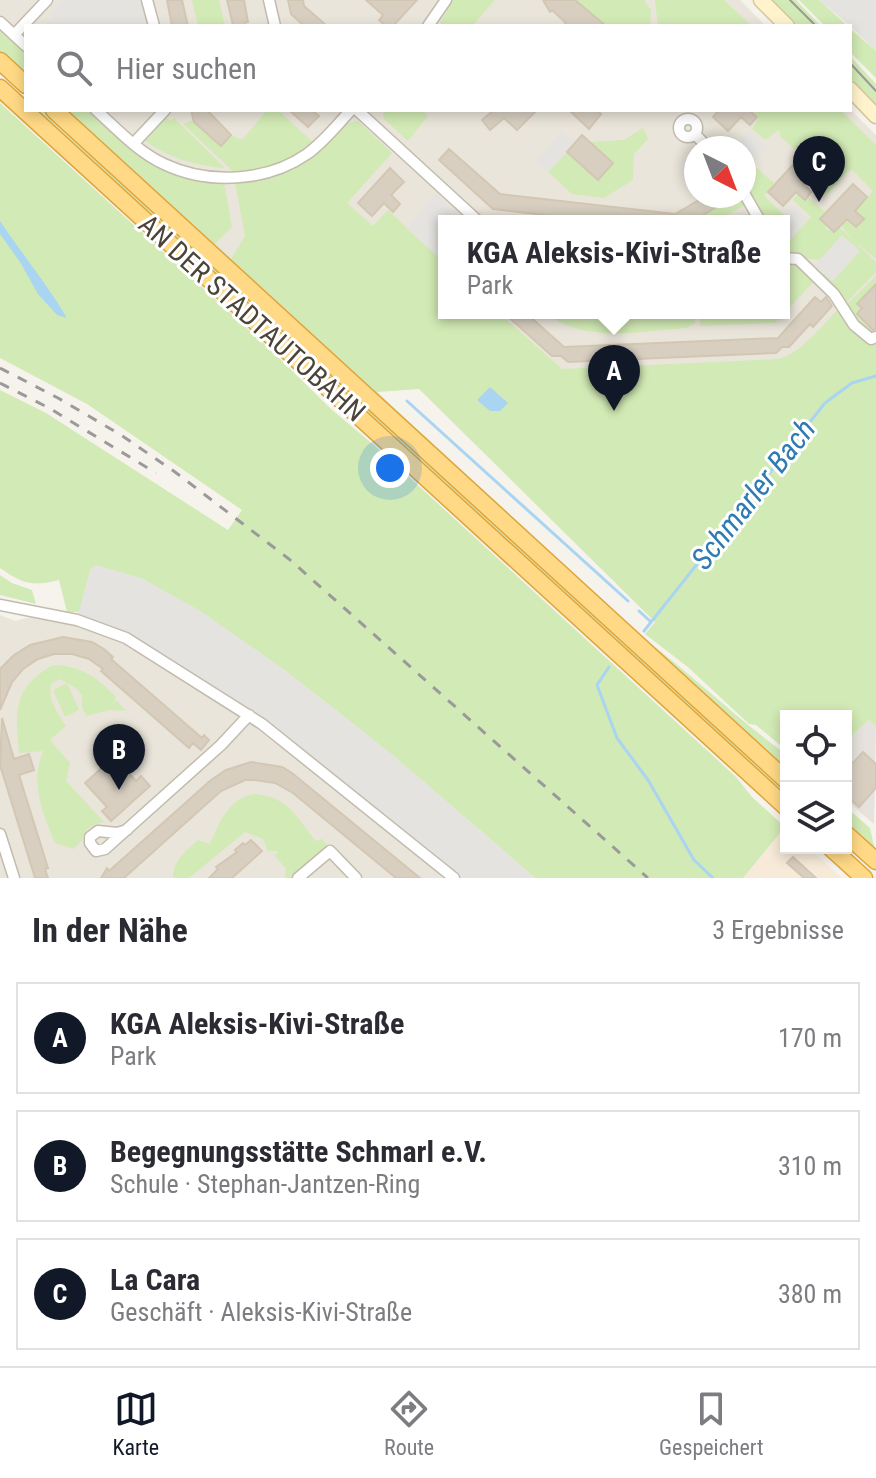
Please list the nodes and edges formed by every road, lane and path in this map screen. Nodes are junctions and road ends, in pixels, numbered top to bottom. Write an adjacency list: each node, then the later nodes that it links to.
1 (47, 0): 8 (street)
2 (147, 0): 9 (street)
3 (269, 0): 10 (street)
4 (446, 0): 11 (street)
5 (761, 0): 12 (main road)
6 (0, 22): 13 (street)
7 (24, 24): 13 (street)
8 (24, 24)
9 (153, 24)
10 (275, 24)
11 (429, 24)
12 (785, 24)
13 (14, 35): 14 (street)
14 (24, 44)
15 (0, 61): 16 (highway)
16 (24, 83)
17 (0, 88): 19 (highway, AN DER STADTAUTOBAHN)
18 (852, 91): 26 (main road)
19 (24, 110)
20 (26, 112): 34 (highway, AN DER STADTAUTOBAHN)
21 (56, 112): 33 (highway, AN DER STADTAUTOBAHN)
22 (98, 112): 27 (street)
23 (163, 112): 27 (street)
24 (352, 112): 27 (street)
25 (356, 112): 28 (street)
26 (876, 116)
27 (134, 143)
28 (471, 215)
29 (790, 258): 30 (street)
30 (876, 337)
31 (0, 605): 32 (street)
32 (249, 715): 35 (street); 43 (street)
33 (780, 775)
34 (780, 802)
35 (127, 830)
36 (0, 834): 40 (street)
37 (852, 839): 39 (highway)
38 (838, 854): 44 (highway)
39 (876, 861)
40 (14, 878)
41 (298, 878): 42 (street)
42 (356, 878)
43 (454, 878)
44 (864, 878)

